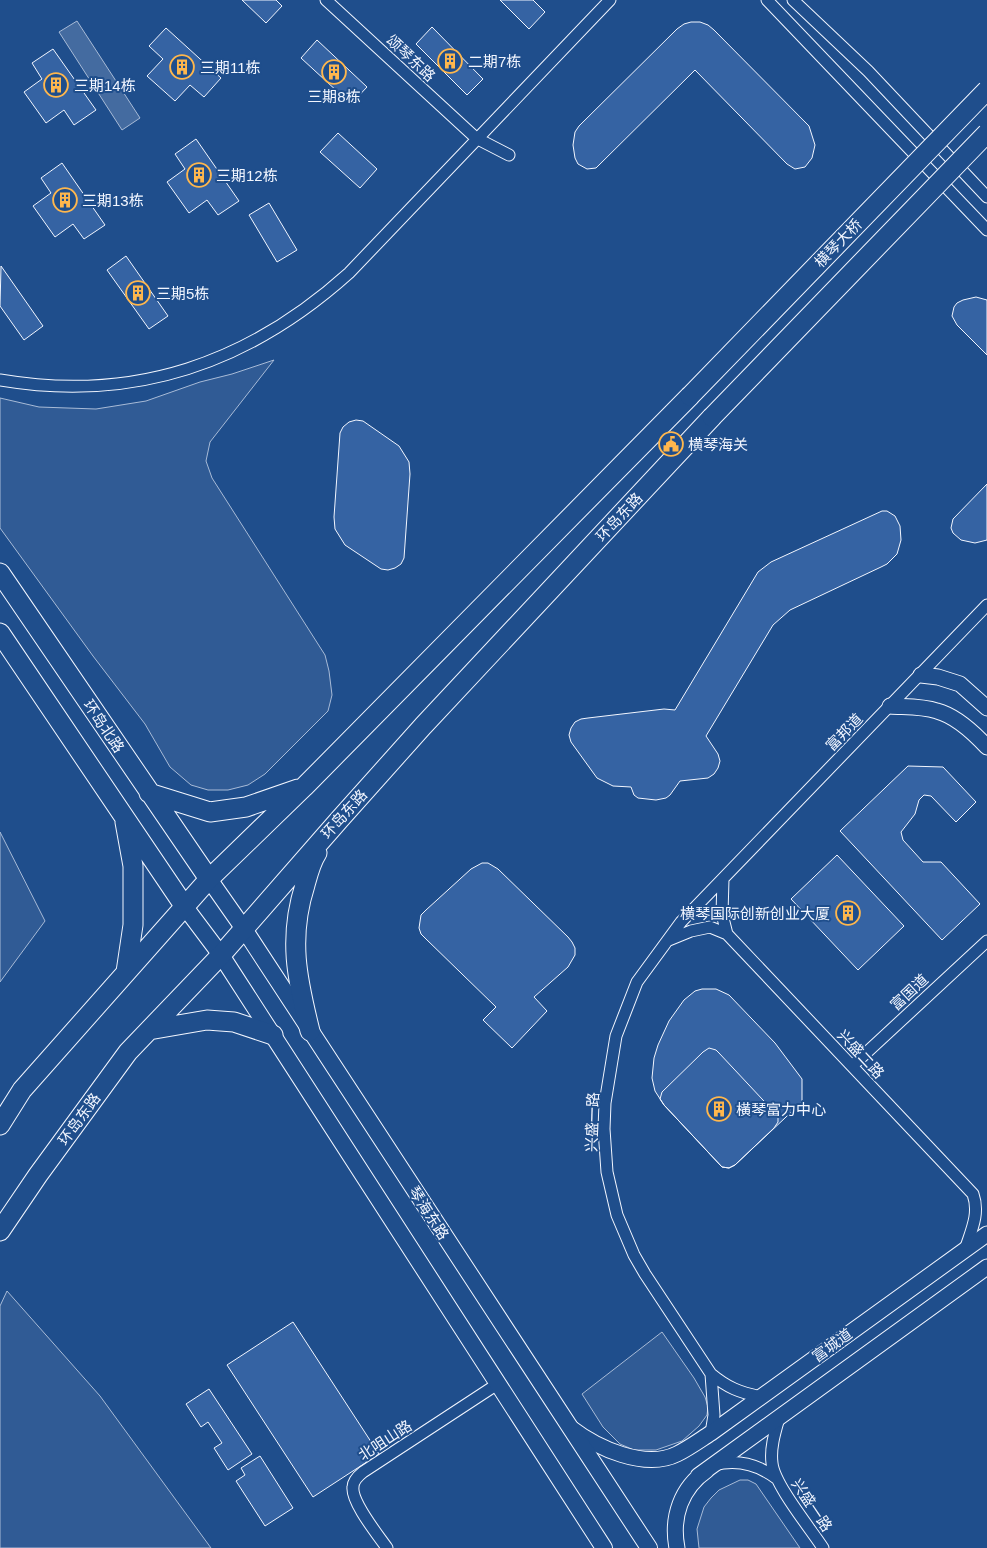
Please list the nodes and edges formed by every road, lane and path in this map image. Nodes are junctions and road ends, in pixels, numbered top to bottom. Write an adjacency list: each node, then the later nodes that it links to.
1 (326, 0): 7 (street, 颂琴东路)
2 (610, 0): 7 (street)
3 (767, 0): 10 (street)
4 (793, 0): 9 (street)
5 (987, 90): 20 (main road, 横琴大桥, bridge)
6 (987, 133): 12 (main road, 横琴大桥, bridge)
7 (476, 138): 8 (street, 颂琴东路); 11 (street)
8 (509, 156)
9 (987, 197)
10 (987, 230)
11 (0, 380)
12 (712, 417): 23 (main road, 环岛东路)
13 (0, 573): 21 (main road, 环岛北路)
14 (987, 605): 16 (street, 富邦道)
15 (0, 633): 22 (main road)
16 (921, 675): 17 (street, 富邦道); 18 (street)
17 (890, 706): 19 (street); 25 (street, 富邦道)
18 (987, 708)
19 (987, 747)
20 (304, 787): 21 (main road); 24 (main road)
21 (149, 793): 24 (main road, 环岛北路)
22 (123, 814): 26 (main road); 32 (main road)
23 (339, 820): 27 (main road, 环岛东路); 34 (main road)
24 (209, 879): 26 (main road); 27 (main road, 琴海东路)
25 (723, 879): 28 (street); 29 (street, 兴盛一路)
26 (185, 907): 31 (main road); 32 (main road)
27 (244, 929): 31 (main road, 环岛东路); 34 (main road, 琴海东路)
28 (727, 934): 29 (street); 36 (street, 兴盛二路)
29 (667, 941): 44 (street, 兴盛一路)
30 (987, 941): 36 (street, 富国道)
31 (221, 955): 33 (main road, 环岛东路); 35 (main road)
32 (126, 972): 37 (main road)
33 (148, 1030): 35 (main road); 40 (main road, 环岛东路)
34 (310, 1031): 48 (main road, 琴海东路)
35 (273, 1035): 45 (main road)
36 (852, 1066): 38 (street, 兴盛二路)
37 (0, 1125)
38 (973, 1194): 39 (street); 42 (street)
39 (987, 1199)
40 (0, 1231)
41 (987, 1234): 42 (street, 富城道)
42 (965, 1250): 46 (street, 富城道)
43 (985, 1269): 47 (street, 富城道)
44 (711, 1374): 46 (street); 49 (street)
45 (499, 1383): 52 (street, 北咀山路); 53 (main road)
46 (761, 1397): 49 (street, 富城道)
47 (778, 1418): 50 (street, 富城道); 51 (street, 兴盛一路)
48 (569, 1426): 49 (street, 富城道); 54 (main road, 琴海东路)
49 (711, 1433)
50 (712, 1466): 51 (street, 兴盛一路); 55 (street, 富城道)
51 (776, 1478): 56 (street, 兴盛一路)
52 (387, 1548)
53 (604, 1548)
54 (649, 1548)
55 (677, 1548)
56 (823, 1548)

